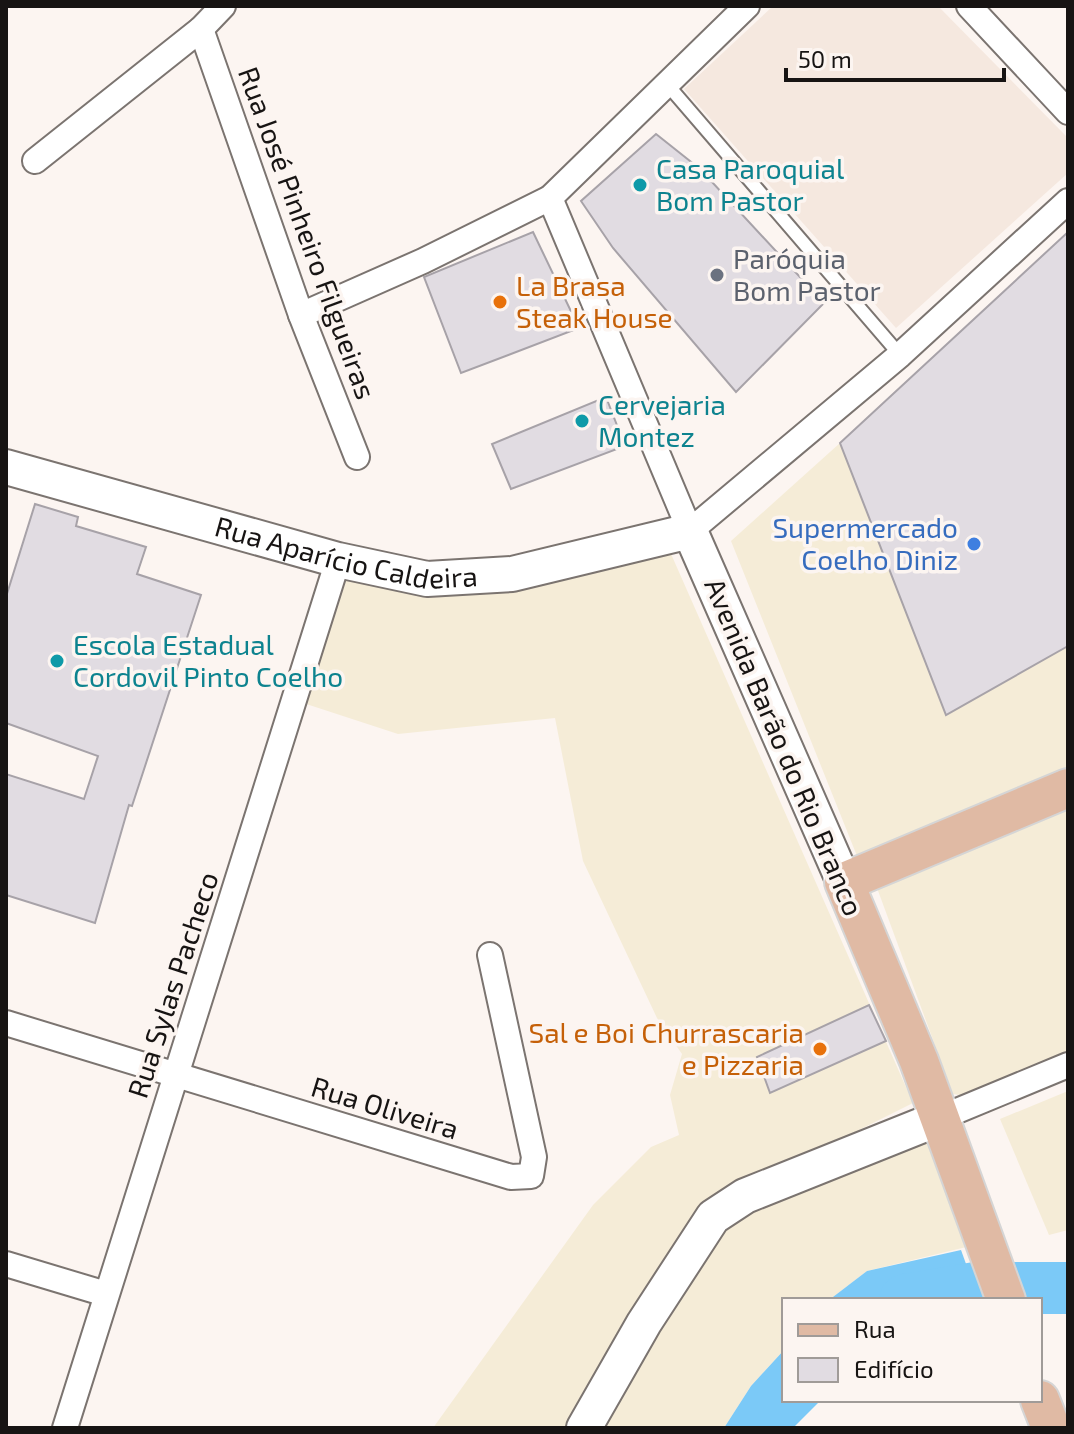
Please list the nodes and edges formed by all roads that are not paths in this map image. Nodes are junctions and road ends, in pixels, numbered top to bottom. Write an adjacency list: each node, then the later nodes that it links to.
1 (223, 6): 4 (street)
2 (747, 6): 5 (street)
3 (969, 6): 6 (street)
4 (201, 29): 7 (street); 10 (street, Rua José Pinheiro Filgueiras)
5 (666, 83): 8 (street); 11 (lane)
6 (1068, 112)
7 (35, 161)
8 (550, 198): 10 (street); 14 (street, Avenida Barão do Rio Branco)
9 (1068, 201): 11 (street)
10 (301, 315): 12 (street, Rua José Pinheiro Filgueiras)
11 (900, 355): 14 (street)
12 (357, 457)
13 (6, 467): 15 (street, Rua Aparício Caldeira)
14 (690, 531): 15 (street, Rua Aparício Caldeira); 17 (street, Avenida Barão do Rio Branco)
15 (338, 560): 21 (street, Rua Sylas Pacheco)
16 (1068, 788): 17 (main road)
17 (844, 882): 22 (main road, Avenida Barão do Rio Branco)
18 (490, 955): 21 (street, Rua Oliveira)
19 (6, 1023): 21 (street, Rua Oliveira)
20 (1068, 1065): 22 (street)
21 (176, 1076): 24 (street, Rua Sylas Pacheco)
22 (940, 1118): 25 (main road, Avenida Barão do Rio Branco); 28 (street)
23 (6, 1264): 24 (street)
24 (106, 1294): 27 (street, Rua Sylas Pacheco)
25 (1005, 1298)
26 (1041, 1402): 29 (main road)
27 (65, 1428)
28 (584, 1428)
29 (1051, 1428)

